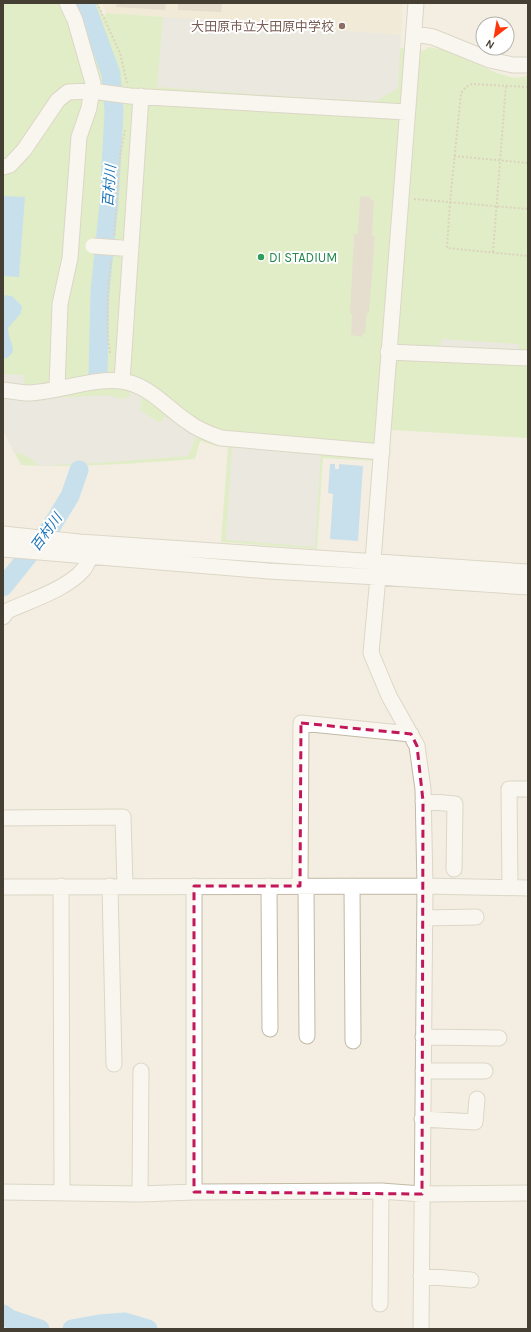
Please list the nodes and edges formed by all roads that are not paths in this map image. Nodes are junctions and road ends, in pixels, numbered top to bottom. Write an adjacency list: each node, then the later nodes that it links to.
1 (67, 3): 5 (street)
2 (416, 3): 3 (street)
3 (415, 34): 4 (street); 7 (street)
4 (528, 65)
5 (92, 91): 6 (street); 8 (street); 9 (street)
6 (135, 96): 7 (street); 10 (street)
7 (407, 112): 11 (street)
8 (3, 167)
9 (71, 244): 10 (street, bridge); 14 (street)
10 (126, 249): 13 (street)
11 (388, 352): 12 (street); 16 (street)
12 (528, 358)
13 (122, 381): 14 (street); 16 (street)
14 (57, 388): 15 (street)
15 (3, 390)
16 (382, 452): 20 (street)
17 (3, 534): 20 (street)
18 (3, 549): 19 (street)
19 (90, 557): 22 (street); 24 (street)
20 (373, 561): 21 (street); 22 (street)
21 (528, 572)
22 (378, 576): 23 (street); 25 (street)
23 (528, 587)
24 (3, 616)
25 (410, 734): 27 (street); 35 (street)
26 (528, 789): 39 (street)
27 (423, 801): 29 (street); 37 (street)
28 (3, 818): 32 (street)
29 (454, 869)
30 (61, 886): 31 (street); 38 (street); 56 (street)
31 (110, 886): 32 (street); 48 (street)
32 (125, 886): 33 (street)
33 (194, 886): 34 (street); 57 (street)
34 (269, 886): 35 (street); 43 (street)
35 (303, 886): 36 (street); 44 (street)
36 (352, 886): 37 (street); 47 (street)
37 (425, 886): 39 (street); 42 (street)
38 (3, 887)
39 (510, 887): 40 (street)
40 (528, 888)
41 (476, 917): 42 (street)
42 (424, 918): 45 (street)
43 (270, 1029)
44 (307, 1036)
45 (423, 1037): 46 (street); 50 (street)
46 (499, 1038)
47 (354, 1041)
48 (114, 1064)
49 (141, 1071): 59 (street)
50 (423, 1071): 51 (street); 53 (street)
51 (485, 1071)
52 (477, 1100): 53 (street)
53 (422, 1119): 60 (street)
54 (381, 1191): 57 (street); 60 (street); 63 (street)
55 (3, 1192): 56 (street)
56 (62, 1192): 59 (street)
57 (194, 1192): 59 (street)
58 (528, 1193): 60 (street)
59 (140, 1194)
60 (422, 1194): 61 (street)
61 (421, 1276): 62 (street); 64 (street)
62 (471, 1280)
63 (380, 1304)
64 (421, 1329)

